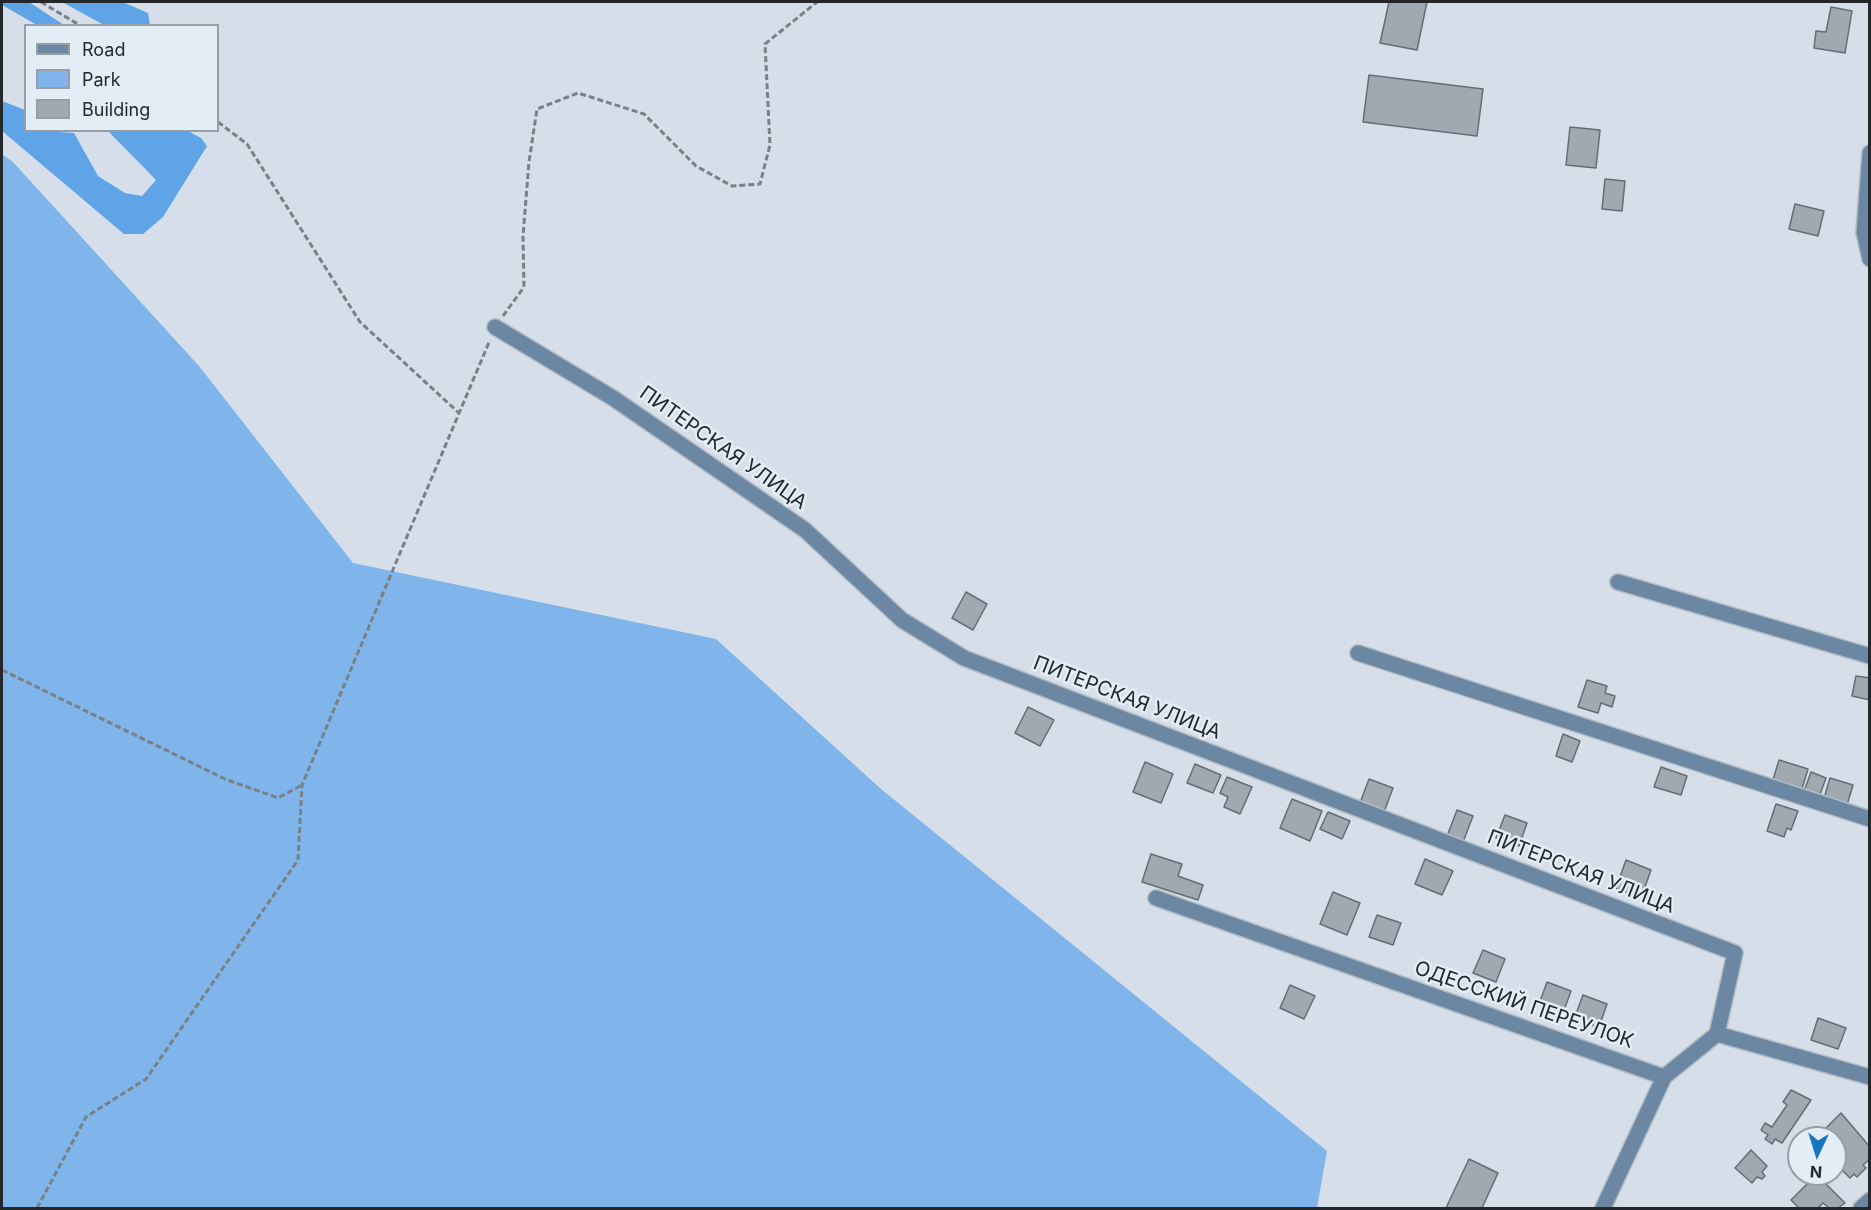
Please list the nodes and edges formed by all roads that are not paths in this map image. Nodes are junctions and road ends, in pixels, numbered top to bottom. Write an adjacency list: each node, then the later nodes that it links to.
1 (1869, 153): 2 (street)
2 (1869, 259)
3 (495, 327): 9 (street, ПИТЕРСКАЯ УЛИЦА)
4 (1618, 582): 6 (street)
5 (1358, 652): 7 (street)
6 (1869, 656)
7 (1869, 819)
8 (1156, 898): 10 (street, ОДЕССКИЙ ПЕРЕУЛОК)
9 (1717, 1034): 10 (street); 11 (street)
10 (1664, 1077): 13 (street)
11 (1869, 1077)
12 (1869, 1200): 14 (street)
13 (1603, 1209)
14 (1861, 1209)

